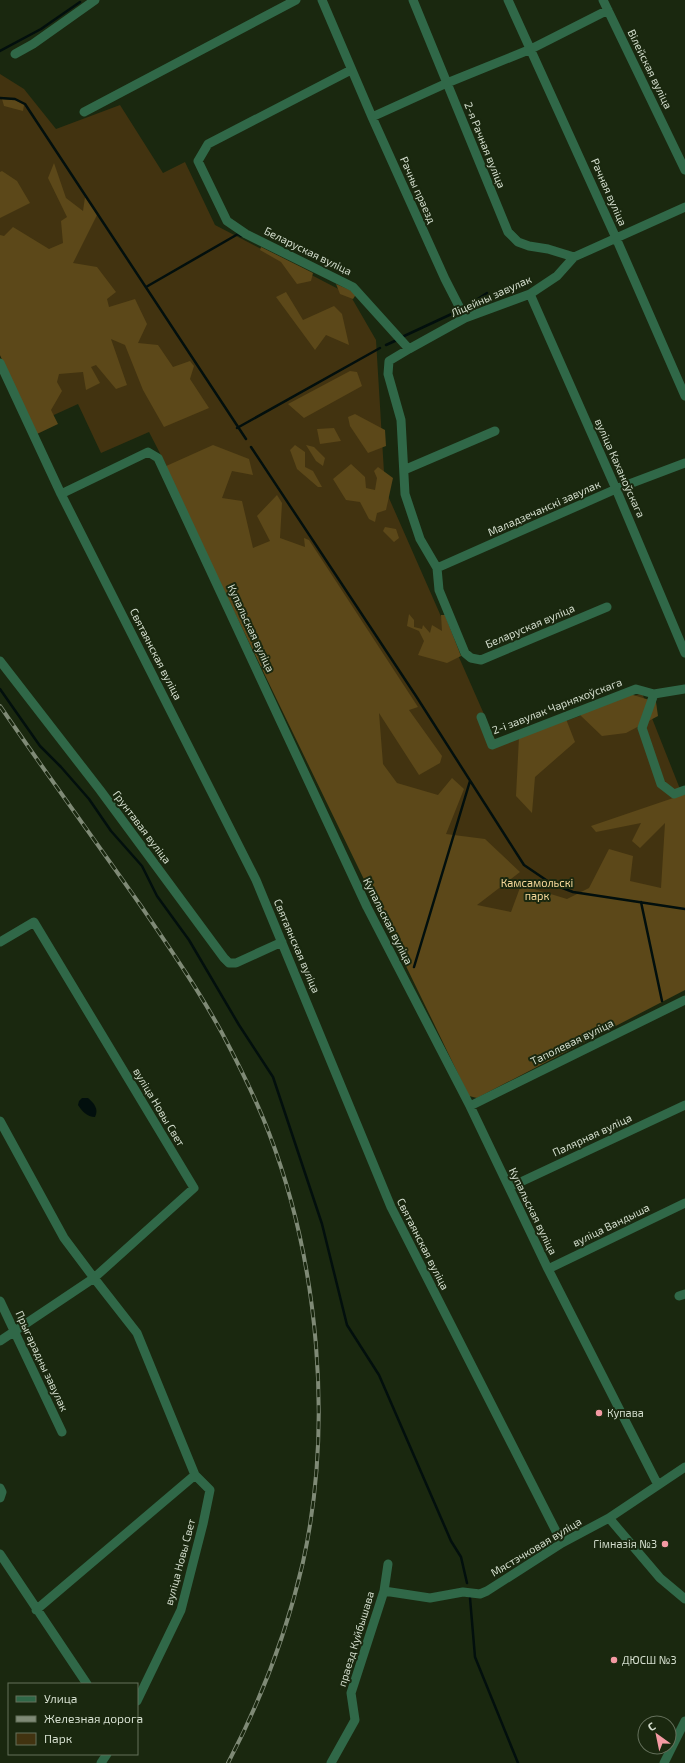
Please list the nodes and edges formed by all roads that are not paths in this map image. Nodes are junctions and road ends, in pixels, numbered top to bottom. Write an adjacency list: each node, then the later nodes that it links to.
1 (95, 0): 9 (street)
2 (296, 0): 12 (street)
3 (322, 0): 10 (street, Рачны праезд)
4 (413, 0): 11 (street, 2-я Рачная вуліца)
5 (508, 0): 8 (street, Рачная вуліца)
6 (603, 0): 7 (street, Вілейская вуліца)
7 (608, 10): 8 (street); 14 (street, Вілейская вуліца)
8 (531, 49): 11 (street); 16 (street, Рачная вуліца)
9 (15, 54)
10 (351, 70): 13 (street, Рачны праезд); 20 (street, Беларуская вуліца)
11 (447, 83): 13 (street); 17 (street, 2-я Рачная вуліца)
12 (84, 112)
13 (372, 117): 19 (street, Рачны праезд)
14 (685, 170)
15 (685, 207): 16 (street, Ліцейны завулак)
16 (616, 238): 17 (street, Ліцейны завулак); 22 (street, Рачная вуліца)
17 (574, 257): 18 (street, Ліцейны завулак)
18 (530, 294): 19 (street, Ліцейны завулак); 26 (street, вуліца Каханоўскага)
19 (465, 318): 20 (street, Ліцейны завулак)
20 (409, 349): 25 (street, Беларуская вуліца)
21 (0, 363): 27 (street, Святаянская вуліца)
22 (685, 396)
23 (495, 431): 25 (street)
24 (685, 464): 26 (street, Маладзечанскі завулак)
25 (404, 470): 28 (street, Беларуская вуліца)
26 (616, 489): 28 (street, Маладзечанскі завулак); 30 (street, вуліца Каханоўскага)
27 (62, 494): 37 (street, Святаянская вуліца); 40 (street, Купальская вуліца)
28 (437, 568): 29 (street, Беларуская вуліца)
29 (607, 607)
30 (685, 653)
31 (0, 661): 37 (street, Грунтавая вуліца)
32 (685, 689): 33 (street)
33 (654, 694): 34 (street, 2-і завулак Чарняхоўскага); 35 (street)
34 (481, 717)
35 (685, 790)
36 (0, 942): 45 (street, вуліца Новы Свет)
37 (282, 942): 56 (street, Святаянская вуліца)
38 (685, 1000): 40 (street, Таполевая вуліца)
39 (685, 1105): 42 (street, Палярная вуліца)
40 (470, 1106): 42 (street, Купальская вуліца)
41 (0, 1121): 45 (street, вуліца Новы Свет)
42 (510, 1187): 44 (street, Купальская вуліца)
43 (685, 1203): 44 (street, вуліца Вандыша)
44 (548, 1269): 52 (street, Купальская вуліца)
45 (94, 1278): 47 (street); 51 (street, вуліца Новы Свет)
46 (0, 1301): 47 (street, Прыгарадны завулак)
47 (16, 1332): 48 (street); 49 (street, Прыгарадны завулак)
48 (0, 1341)
49 (62, 1432)
50 (685, 1466): 52 (street, Мястэчковая вуліца)
51 (196, 1476): 61 (street); 63 (street, вуліца Новы Свет)
52 (658, 1485): 55 (street, Мястэчковая вуліца)
53 (0, 1488): 54 (street)
54 (0, 1498)
55 (608, 1518): 56 (street, Мястэчковая вуліца); 60 (street)
56 (562, 1543): 59 (street, Мястэчковая вуліца)
57 (0, 1554): 61 (street)
58 (388, 1564): 59 (street, праезд Куйбышава)
59 (384, 1591): 65 (street, праезд Куйбышава)
60 (685, 1599)
61 (36, 1610): 62 (street)
62 (86, 1683)
63 (138, 1699)
64 (685, 1721): 66 (street)
65 (331, 1763)
66 (664, 1763)

